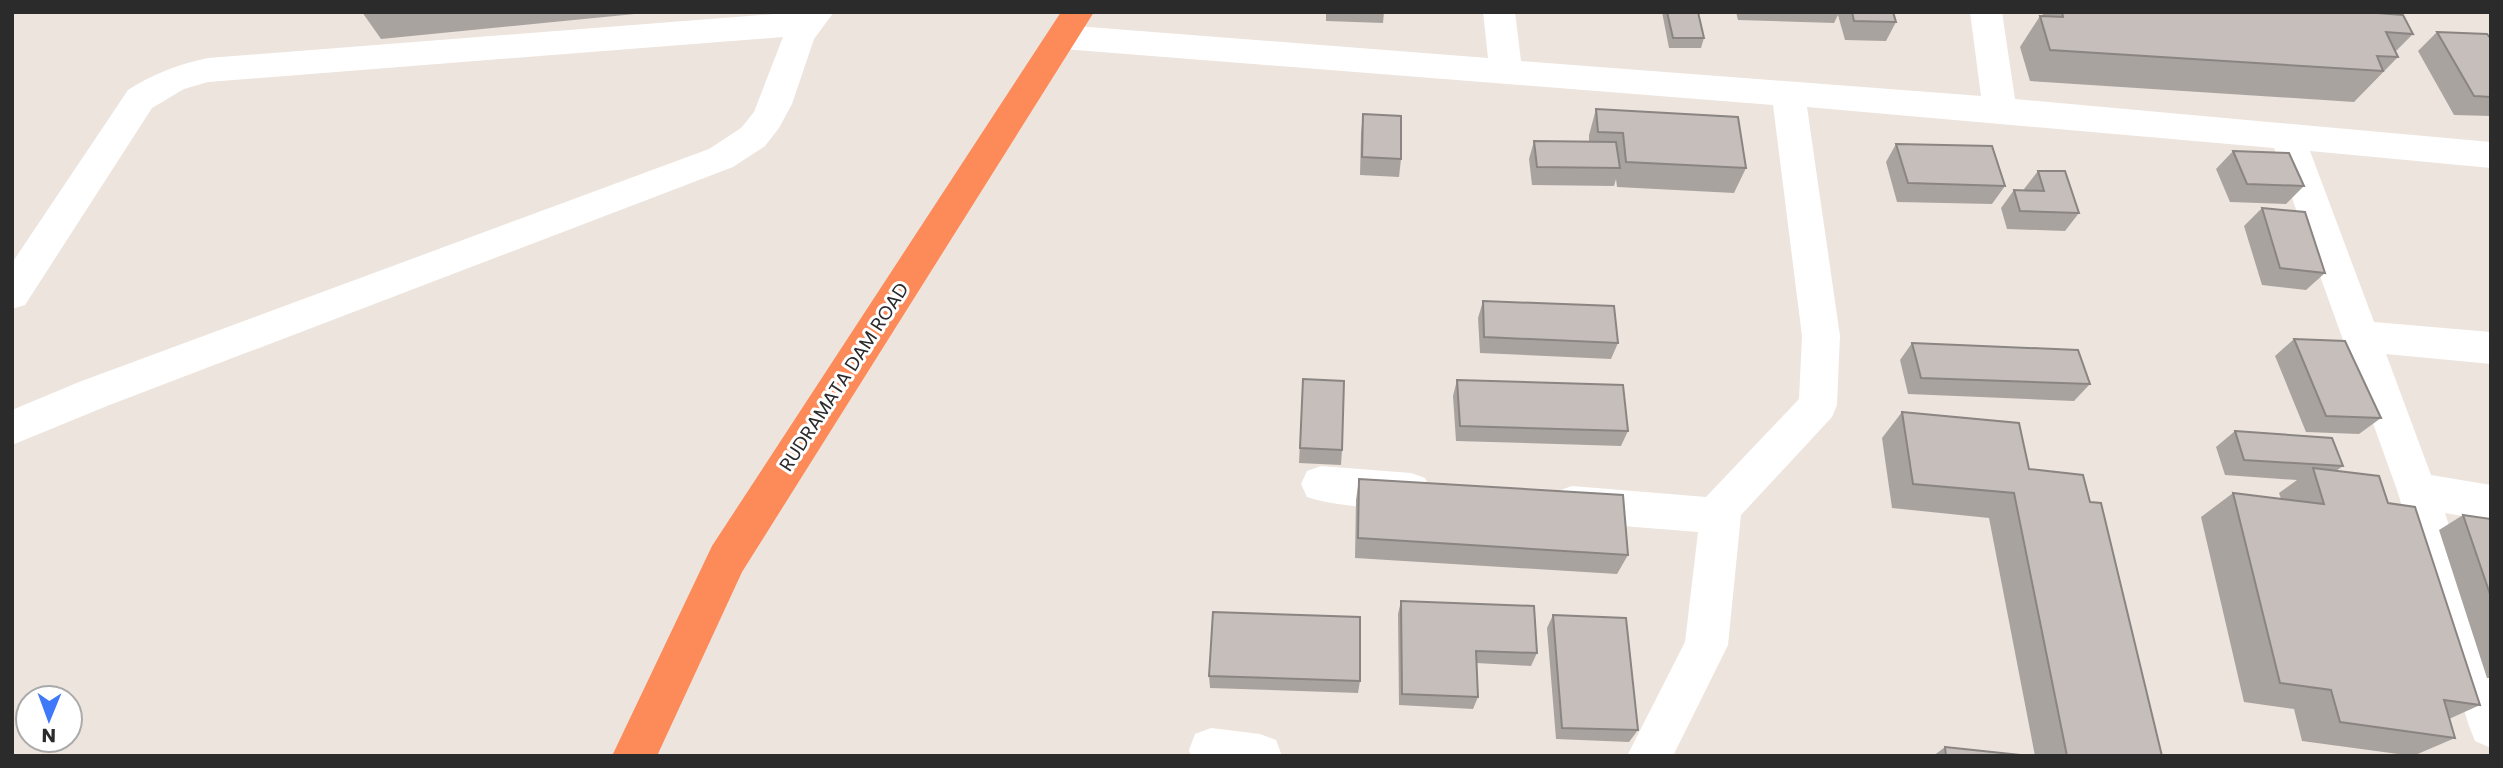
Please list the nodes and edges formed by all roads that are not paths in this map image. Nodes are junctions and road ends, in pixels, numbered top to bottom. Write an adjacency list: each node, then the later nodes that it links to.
1 (1499, 12): 5 (street)
2 (1986, 12): 7 (street)
3 (814, 15): 10 (street); 13 (street)
4 (1071, 19): 5 (street); 22 (highway, RUDRAMATA DAM ROAD)
5 (1506, 70): 6 (street)
6 (1789, 95): 7 (street); 19 (street)
7 (2000, 110): 8 (street)
8 (2287, 136): 9 (street); 11 (street)
9 (2491, 155)
10 (12, 294)
11 (2360, 337): 12 (street); 15 (street)
12 (2491, 348)
13 (12, 428)
14 (1321, 484): 16 (street)
15 (2417, 490): 18 (street); 20 (street)
16 (1445, 494)
17 (1541, 502): 19 (street)
18 (2491, 503)
19 (1720, 516): 24 (street)
20 (2491, 726)
21 (1211, 750): 23 (street)
22 (634, 756)
23 (1259, 756)
24 (1649, 756)

